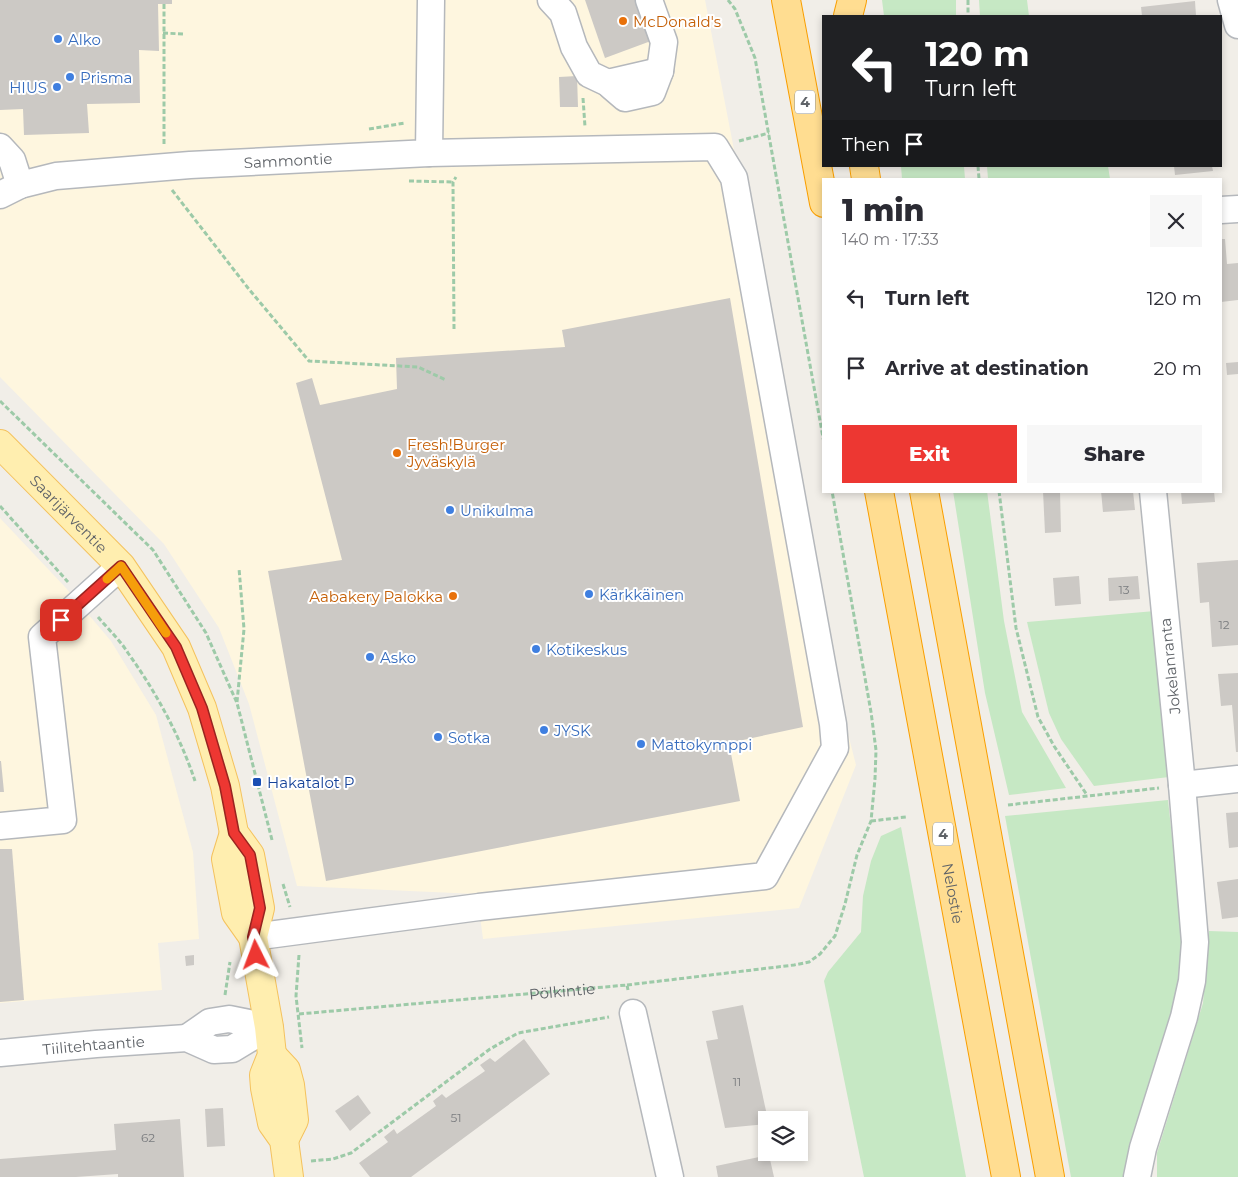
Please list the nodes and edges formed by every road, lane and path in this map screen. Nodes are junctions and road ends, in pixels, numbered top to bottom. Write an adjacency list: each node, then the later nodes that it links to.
1 (431, 0): 20 (street)
2 (551, 0): 17 (street)
3 (649, 0): 17 (street)
4 (728, 0): 27 (path)
5 (786, 0): 23 (highway, 4)
6 (833, 0): 11 (highway)
7 (852, 0): 12 (highway)
8 (968, 0): 13 (path)
9 (1231, 0): 14 (street)
10 (164, 4): 15 (path)
11 (836, 15)
12 (848, 15)
13 (968, 15)
14 (1238, 25)
15 (163, 33): 16 (path); 21 (path)
16 (183, 34)
17 (593, 82): 19 (path)
18 (0, 147): 22 (street)
19 (586, 150): 20 (street, Sammontie); 46 (street, Sammontie)
20 (428, 153): 21 (street, Sammontie)
21 (164, 167): 22 (street, Sammontie); 26 (path)
22 (10, 190)
23 (822, 192)
24 (1238, 209): 25 (street)
25 (1222, 210)
26 (446, 380)
27 (822, 432)
28 (0, 444): 34 (main road, Saarijärventie)
29 (879, 493): 57 (highway, Nelostie / 4)
30 (924, 493): 58 (highway)
31 (998, 493): 41 (path)
32 (1153, 493): 39 (street, Jokelanranta)
33 (0, 506): 36 (path)
34 (121, 566): 36 (street); 46 (main road, Saarijärventie)
35 (239, 568): 37 (path)
36 (84, 600): 40 (path); 45 (street)
37 (237, 703)
38 (1238, 779): 39 (street)
39 (1182, 784): 41 (path); 59 (street, Jokelanranta)
40 (198, 790)
41 (1087, 795): 42 (path)
42 (1008, 805)
43 (906, 817): 44 (path)
44 (870, 821)
45 (0, 826)
46 (253, 937): 51 (main road, Saarijärventie)
47 (230, 960): 50 (path)
48 (634, 1013): 49 (path, Pölkintie); 54 (path); 56 (street)
49 (299, 1014)
50 (229, 1019): 51 (street); 52 (street)
51 (269, 1027): 52 (street, Tiilitehtaantie); 55 (main road, Saarijärventie)
52 (187, 1038): 53 (street, Tiilitehtaantie)
53 (0, 1053)
54 (313, 1161)
55 (289, 1177)
56 (670, 1177)
57 (1006, 1177)
58 (1050, 1177)
59 (1137, 1177)

